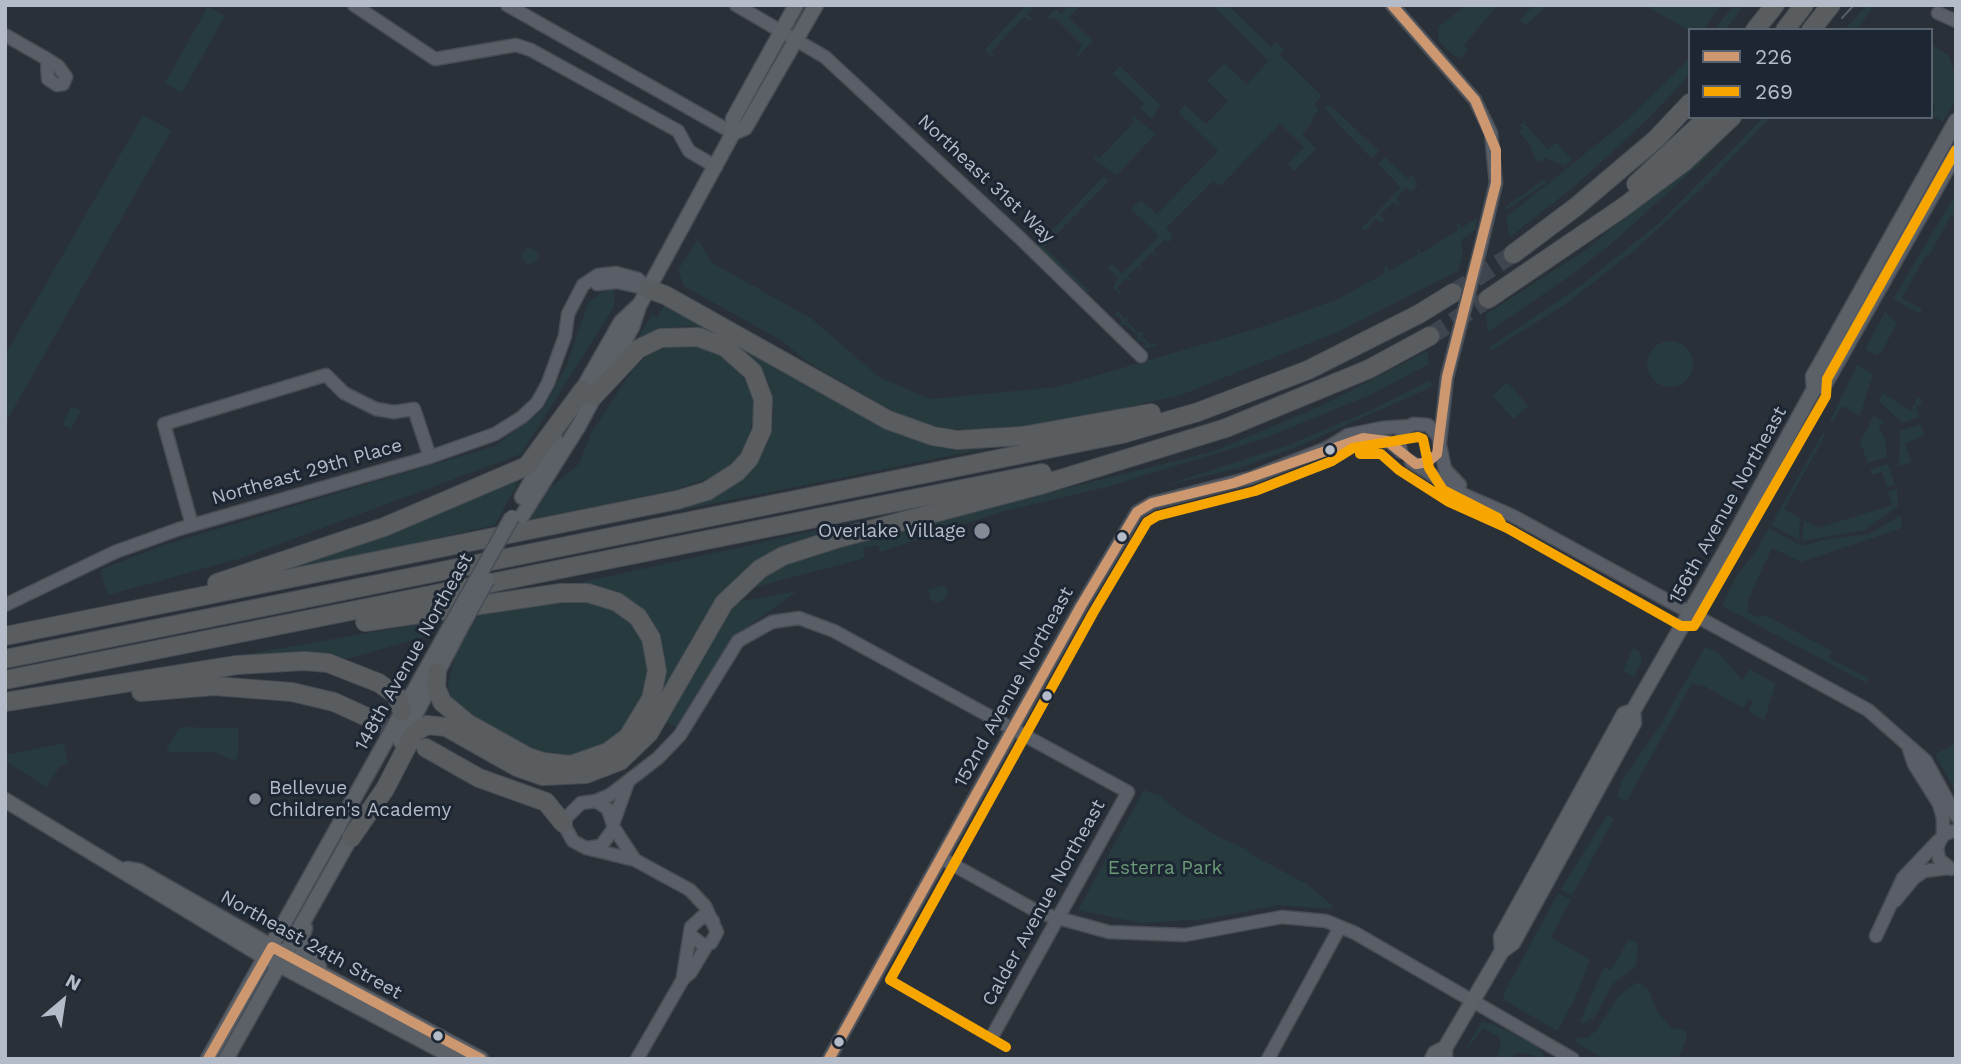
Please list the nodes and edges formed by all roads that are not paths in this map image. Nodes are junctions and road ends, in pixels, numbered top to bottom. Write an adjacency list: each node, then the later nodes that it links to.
1 (354, 5): 28 (street)
2 (507, 5): 26 (street)
3 (736, 5): 17 (street, Northeast 31st Way)
4 (816, 5): 19 (main road, 148th Avenue Northeast)
5 (1392, 5): 37 (street, bridge)
6 (1761, 5): 13 (highway)
7 (1775, 5): 14 (highway)
8 (1804, 5): 15 (highway)
9 (1830, 5): 16 (highway)
10 (794, 6): 17 (main road, 148th Avenue Northeast)
11 (1938, 13): 12 (street)
12 (1956, 22)
13 (1742, 28)
14 (1757, 28)
15 (1787, 28)
16 (1813, 28)
17 (781, 31): 19 (street, Northeast 31st Way); 26 (main road, 148th Avenue Northeast)
18 (5, 35): 20 (street)
19 (797, 39): 26 (main road, 148th Avenue Northeast); 36 (street, Northeast 31st Way)
20 (47, 59)
21 (1688, 90): 29 (highway)
22 (1688, 105): 29 (highway)
23 (1706, 119): 31 (highway)
24 (1730, 119): 31 (highway)
25 (1956, 121): 39 (main road, 156th Avenue Northeast)
26 (733, 133): 28 (main road, 148th Avenue Northeast)
27 (1956, 153): 39 (main road, 156th Avenue Northeast)
28 (716, 167): 32 (main road, 148th Avenue Northeast)
29 (1577, 206): 30 (highway)
30 (1513, 254)
31 (1546, 257): 34 (highway)
32 (648, 289): 38 (highway); 40 (main road, 148th Avenue Northeast); 45 (street, Northeast 29th Place)
33 (1453, 293): 38 (highway)
34 (1488, 299)
35 (1430, 336): 44 (highway)
36 (1141, 356)
37 (1447, 377): 41 (street); 42 (street)
38 (1274, 384): 55 (highway)
39 (1814, 389): 51 (main road, 156th Avenue Northeast)
40 (588, 393): 50 (highway); 50 (highway); 52 (main road, 148th Avenue Northeast, bridge)
41 (1413, 424): 42 (street); 43 (street, 152nd Avenue Northeast); 46 (street)
42 (1440, 445): 46 (street); 47 (street)
43 (1327, 448): 46 (street, 152nd Avenue Northeast); 62 (street, 152nd Avenue Northeast)
44 (1150, 451): 54 (highway); 74 (highway)
45 (430, 457): 48 (street, Northeast 29th Place); 48 (street)
46 (1406, 457): 47 (street, 152nd Avenue Northeast)
47 (1513, 516): 51 (street)
48 (192, 525): 49 (street, Northeast 29th Place)
49 (5, 605)
50 (111, 613): 53 (highway)
51 (1688, 614): 64 (street); 92 (main road, 156th Avenue Northeast)
52 (453, 632): 56 (main road, 148th Avenue Northeast); 60 (main road, 148th Avenue Northeast)
53 (5, 636)
54 (147, 654): 56 (highway); 57 (highway)
55 (5, 659)
56 (437, 672): 74 (main road, 148th Avenue Northeast)
57 (5, 680)
58 (5, 702): 60 (highway)
59 (5, 709): 61 (highway)
60 (402, 712): 89 (main road, 148th Avenue Northeast)
61 (369, 718)
62 (1012, 729): 65 (street); 76 (street, 152nd Avenue Northeast); 82 (street, Calder Avenue Northeast)
63 (426, 748): 71 (highway)
64 (1909, 749): 69 (street); 73 (street)
65 (628, 781): 67 (street); 72 (street)
66 (5, 800): 70 (main road, Northeast 24th Street)
67 (596, 802): 71 (street); 72 (street)
68 (5, 808): 70 (main road)
69 (1956, 816)
70 (38, 821): 89 (main road, Northeast 24th Street)
71 (563, 823): 75 (street)
72 (614, 824): 75 (street); 77 (street)
73 (1946, 835): 78 (street); 80 (street)
74 (351, 838): 81 (main road, 148th Avenue Northeast)
75 (586, 848): 77 (street)
76 (941, 858): 82 (street); 100 (street, 152nd Avenue Northeast)
77 (635, 860): 79 (street)
78 (1954, 870): 80 (street)
79 (693, 894): 83 (street); 84 (street)
80 (1895, 901): 87 (street)
81 (310, 909): 89 (main road, 148th Avenue Northeast); 91 (main road)
82 (1058, 919): 85 (street); 93 (street, Calder Avenue Northeast)
83 (694, 921): 84 (street); 86 (street)
84 (713, 921): 88 (street)
85 (1340, 927): 92 (street); 101 (street)
86 (690, 935): 88 (street); 90 (street)
87 (1876, 936)
88 (707, 945): 90 (street)
89 (276, 956): 91 (main road, Northeast 24th Street); 95 (main road, 148th Avenue Northeast); 96 (main road, 148th Avenue Northeast); 97 (main road, Northeast 24th Street)
90 (682, 979): 99 (street)
91 (357, 993): 98 (main road, Northeast 24th Street)
92 (1472, 1000): 94 (main road, 156th Avenue Northeast); 103 (street)
93 (994, 1033)
94 (1445, 1053): 102 (main road, 156th Avenue Northeast)
95 (208, 1059)
96 (226, 1059)
97 (457, 1059)
98 (481, 1059)
99 (638, 1059)
100 (829, 1059)
101 (1268, 1059)
102 (1432, 1059)
103 (1573, 1059)

